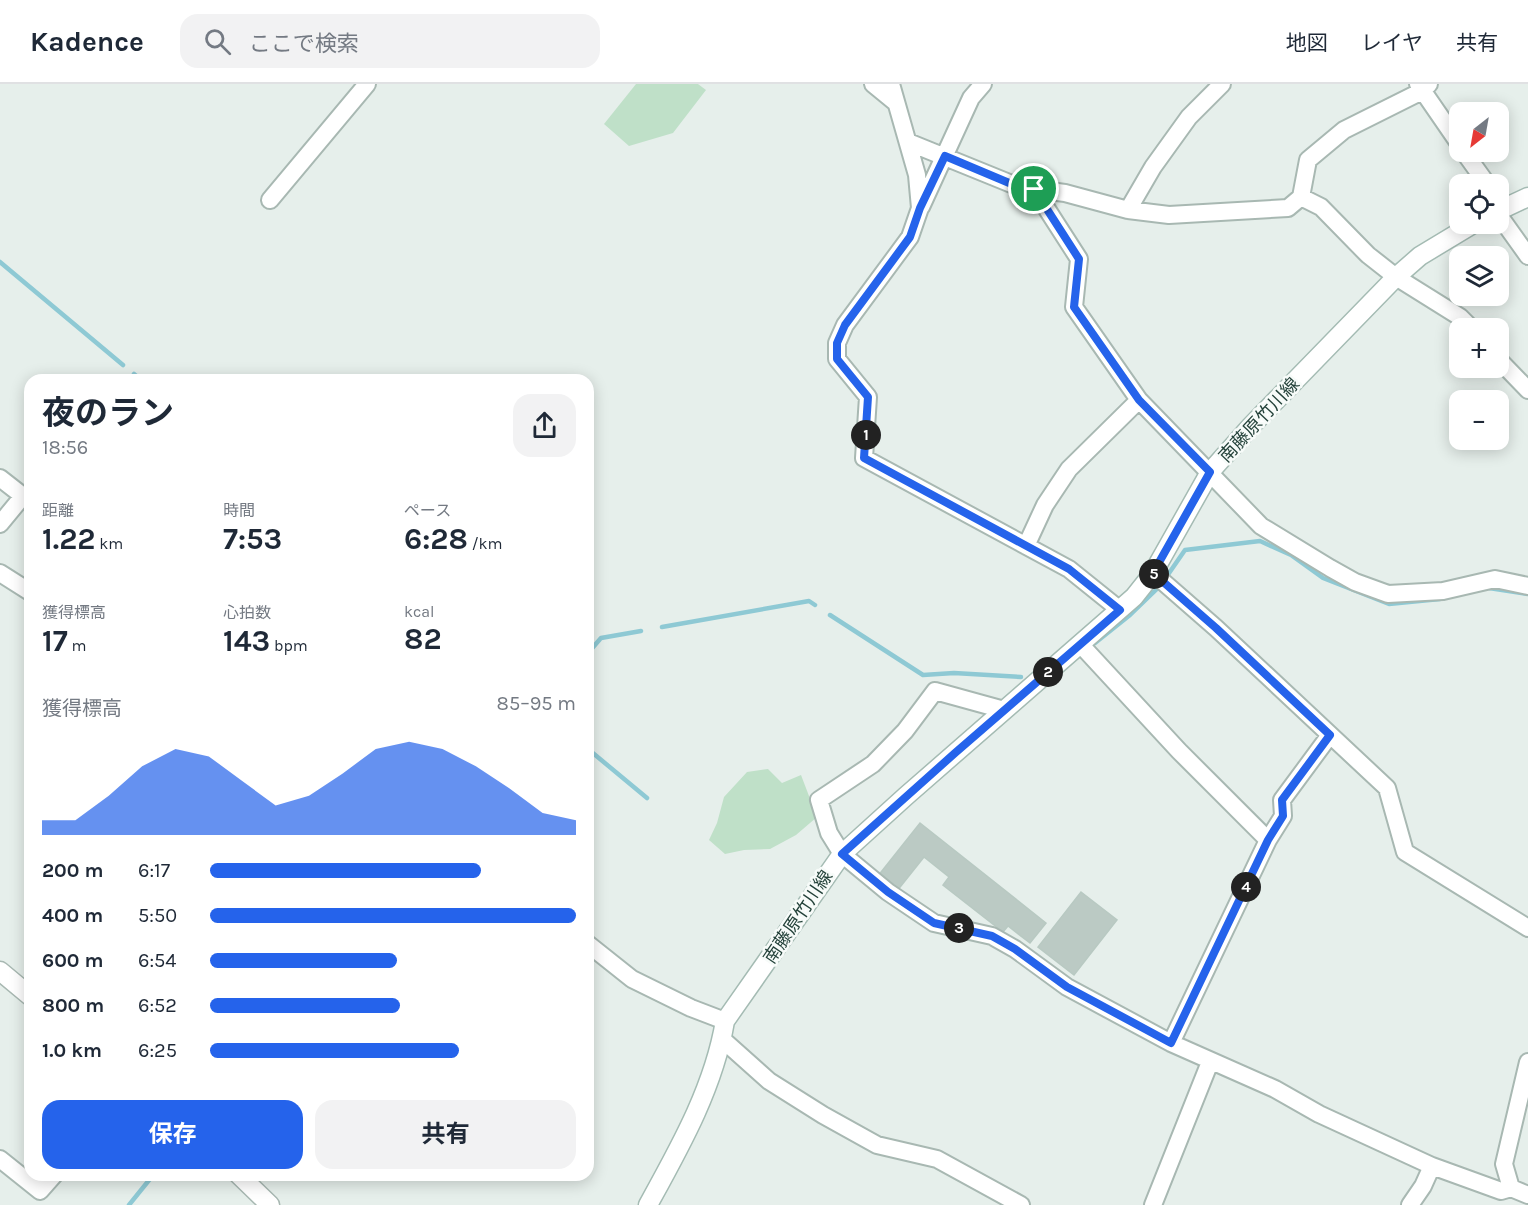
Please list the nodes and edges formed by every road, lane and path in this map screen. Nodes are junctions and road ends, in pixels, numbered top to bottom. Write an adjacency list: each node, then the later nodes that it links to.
1 (367, 84): 14 (street)
2 (873, 84): 7 (street)
3 (891, 84): 7 (street)
4 (983, 84): 10 (street)
5 (1222, 84): 17 (street)
6 (1423, 86): 8 (street); 12 (street)
7 (895, 102): 9 (street)
8 (1449, 127)
9 (908, 142): 10 (street); 16 (street)
10 (945, 156): 11 (street); 16 (street)
11 (1034, 189): 17 (street); 25 (street)
12 (1301, 197): 17 (street); 21 (street)
13 (1528, 197): 15 (main road)
14 (270, 200)
15 (1509, 205)
16 (920, 208): 29 (street)
17 (1128, 210)
18 (1509, 224): 20 (street)
19 (1456, 234): 21 (main road, 南藤原竹川線)
20 (1528, 256)
21 (1396, 277): 22 (street); 26 (main road, 南藤原竹川線)
22 (1461, 318)
23 (1509, 370): 24 (street)
24 (1528, 390)
25 (1139, 400): 26 (street); 29 (street)
26 (1210, 472): 31 (main road, 南藤原竹川線); 32 (street)
27 (0, 478): 28 (street)
28 (0, 524)
29 (1026, 546): 34 (street)
30 (0, 573): 33 (street)
31 (1153, 573): 34 (main road, 南藤原竹川線); 37 (street)
32 (1528, 586)
33 (24, 588)
34 (1120, 610): 35 (main road, 南藤原竹川線)
35 (1081, 645): 36 (main road, 南藤原竹川線); 38 (street)
36 (1004, 710): 39 (main road, 南藤原竹川線); 39 (street)
37 (1330, 735): 38 (street); 40 (street)
38 (1268, 840): 45 (street)
39 (842, 854): 44 (main road, 南藤原竹川線); 45 (street)
40 (1528, 928)
41 (594, 949): 44 (street)
42 (0, 971): 43 (main road)
43 (24, 991)
44 (724, 1030): 57 (main road, 南藤原竹川線); 58 (street)
45 (1171, 1043): 46 (street)
46 (1210, 1062): 49 (street); 59 (street)
47 (1528, 1062): 54 (street)
48 (0, 1160): 50 (street)
49 (1432, 1166): 54 (street); 60 (street)
50 (24, 1179)
51 (27, 1181): 52 (street)
52 (49, 1181)
53 (245, 1181): 56 (main road)
54 (1511, 1188): 55 (street)
55 (1528, 1195)
56 (270, 1205)
57 (648, 1205)
58 (1021, 1205)
59 (1153, 1205)
60 (1410, 1205)

